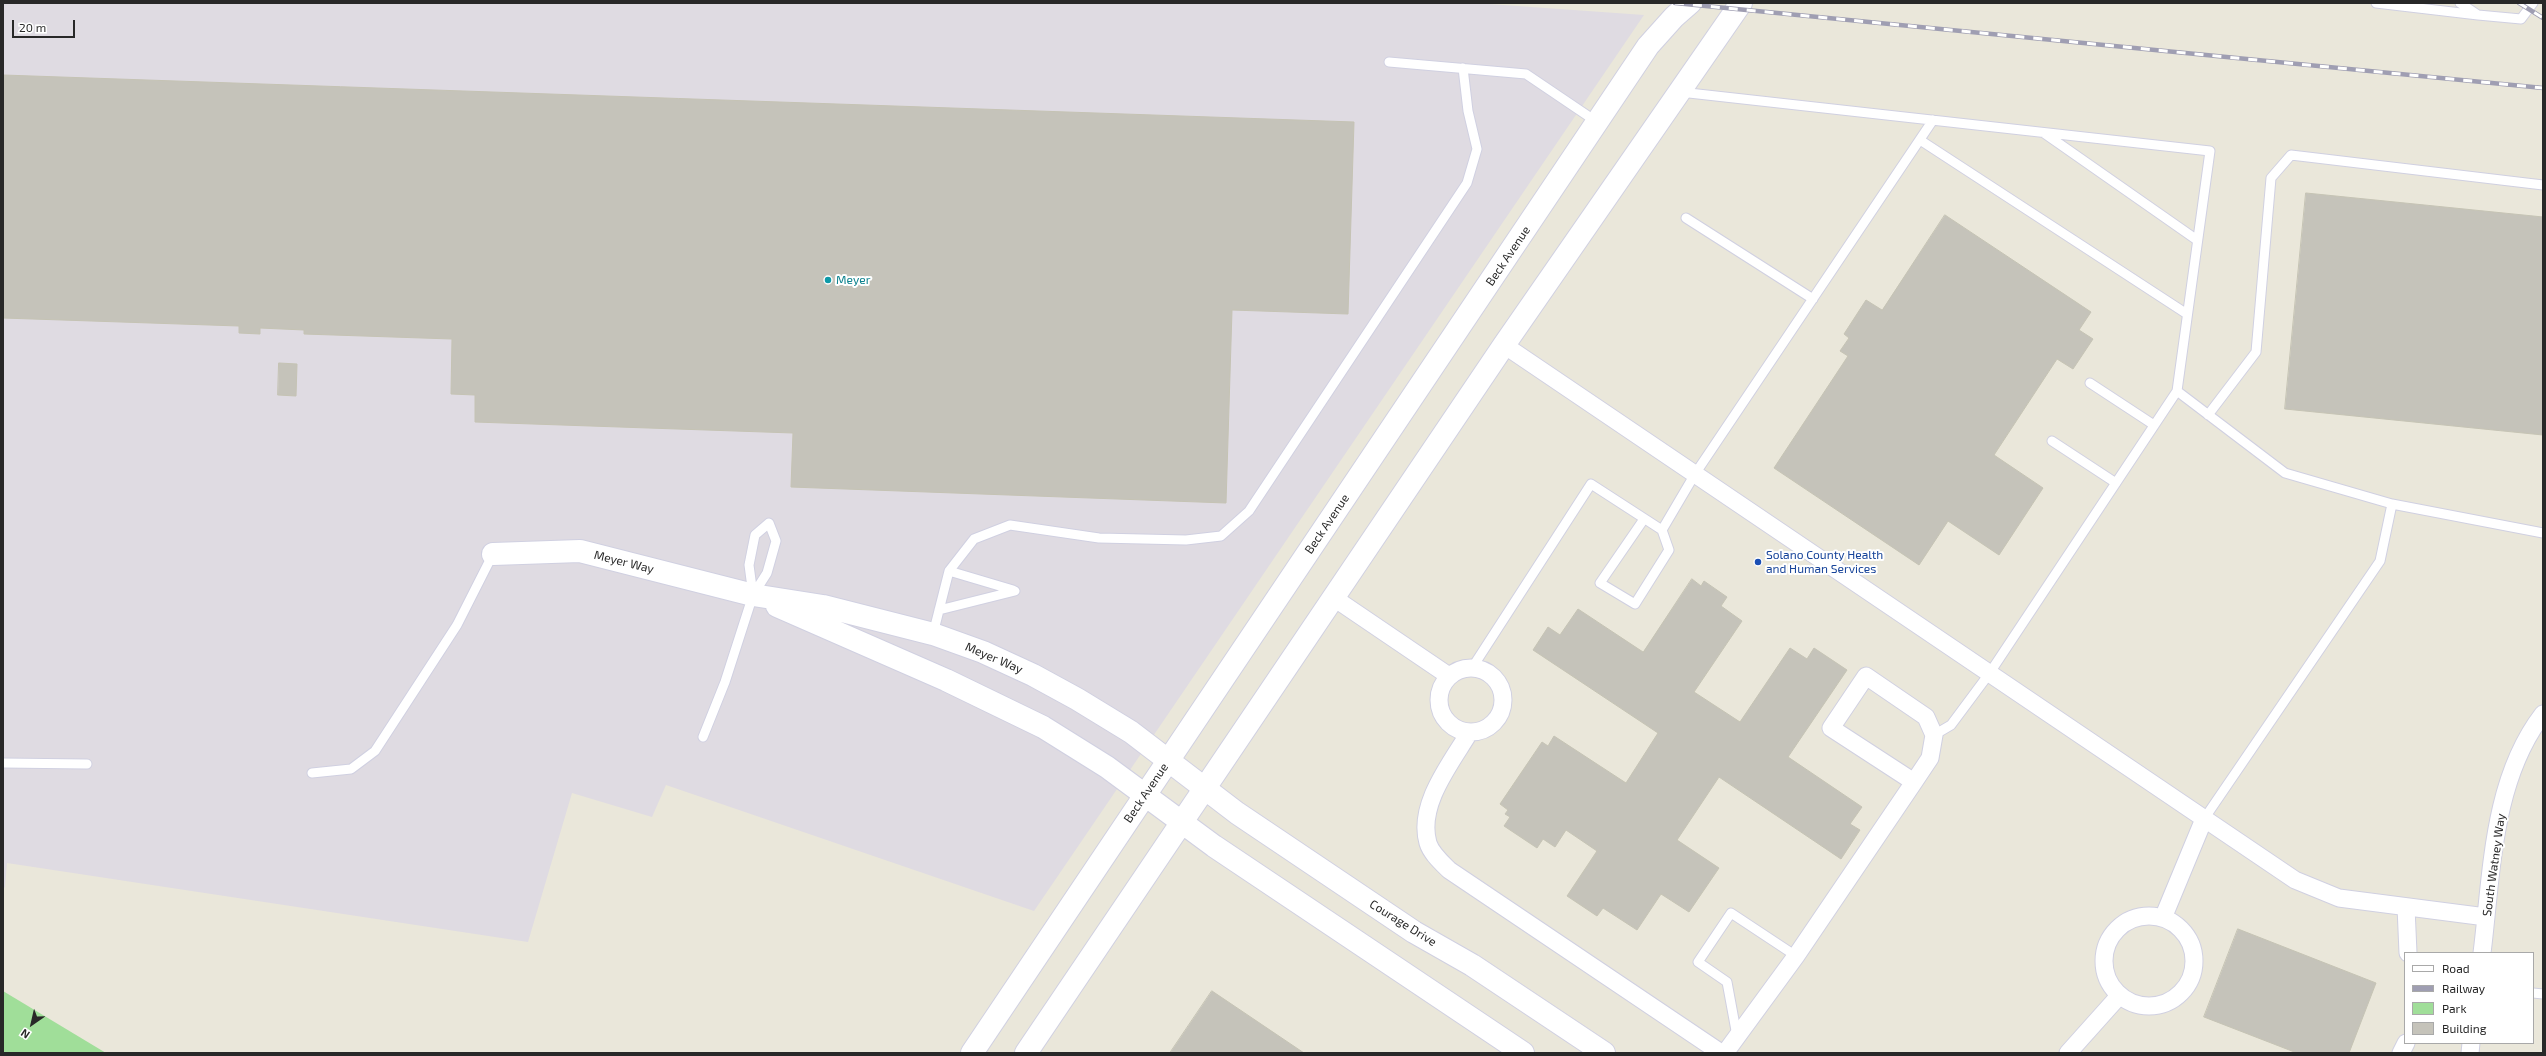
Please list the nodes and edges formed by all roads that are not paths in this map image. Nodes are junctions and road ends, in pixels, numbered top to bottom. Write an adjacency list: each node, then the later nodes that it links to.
1 (1690, 3): 11 (street, Beck Avenue)
2 (1741, 3): 9 (street)
3 (2376, 3): 6 (lane)
4 (2460, 3): 6 (lane)
5 (2533, 3): 6 (lane)
6 (2478, 15)
7 (1389, 62): 8 (lane)
8 (1463, 68): 11 (lane); 32 (lane)
9 (1679, 92): 10 (lane); 19 (street)
10 (1934, 120): 12 (lane); 13 (lane)
11 (1597, 122): 44 (street, Beck Avenue)
12 (2042, 132): 16 (lane); 16 (lane)
13 (1920, 140): 17 (lane); 18 (lane)
14 (2543, 184): 22 (lane)
15 (1686, 218): 17 (lane)
16 (2197, 240): 18 (lane)
17 (1812, 300): 25 (lane)
18 (2187, 314): 21 (lane)
19 (1504, 345): 25 (street); 34 (street)
20 (2090, 383): 23 (lane)
21 (2177, 391): 22 (lane); 23 (lane)
22 (2208, 414): 27 (lane)
23 (2154, 426): 26 (lane)
24 (2052, 441): 26 (lane)
25 (1694, 474): 29 (lane); 38 (street)
26 (2116, 483): 38 (lane)
27 (2392, 504): 30 (lane); 51 (lane)
28 (1644, 519): 29 (lane); 29 (lane); 37 (lane)
29 (1662, 530)
30 (2543, 533)
31 (493, 554): 33 (street, Meyer Way); 47 (lane)
32 (949, 571): 35 (lane); 35 (lane)
33 (753, 594): 33 (lane); 36 (street, Meyer Way); 43 (lane); 50 (street, Meyer Way)
34 (1334, 598): 39 (street); 49 (street)
35 (939, 610): 36 (lane)
36 (932, 634): 44 (street, Meyer Way)
37 (1472, 668): 39 (street); 41 (street)
38 (1989, 674): 42 (lane); 51 (street)
39 (1449, 676): 41 (street)
40 (2543, 714): 54 (street, South Watney Way)
41 (1469, 733): 66 (street)
42 (1934, 735): 48 (street); 48 (street)
43 (703, 737)
44 (1168, 760): 49 (street, Meyer Way); 50 (street, Beck Avenue)
45 (3, 763): 46 (lane)
46 (87, 764)
47 (312, 773)
48 (1914, 782): 58 (street)
49 (1206, 788): 52 (street); 65 (street, Courage Drive)
50 (1145, 795): 52 (street); 62 (street, Beck Avenue)
51 (2204, 819): 53 (street); 55 (street)
52 (1183, 823): 63 (street); 64 (street)
53 (2406, 907): 54 (street); 56 (street)
54 (2486, 917): 57 (street, South Watney Way)
55 (2163, 918): 59 (street); 59 (street)
56 (2408, 952)
57 (2482, 952)
58 (1796, 956): 60 (street); 60 (lane)
59 (2119, 996): 68 (street)
60 (1737, 1036): 67 (street)
61 (2406, 1044): 69 (street)
62 (972, 1053)
63 (1026, 1053)
64 (1523, 1053)
65 (1604, 1053)
66 (1721, 1053)
67 (1725, 1053)
68 (2068, 1053)
69 (2401, 1053)

